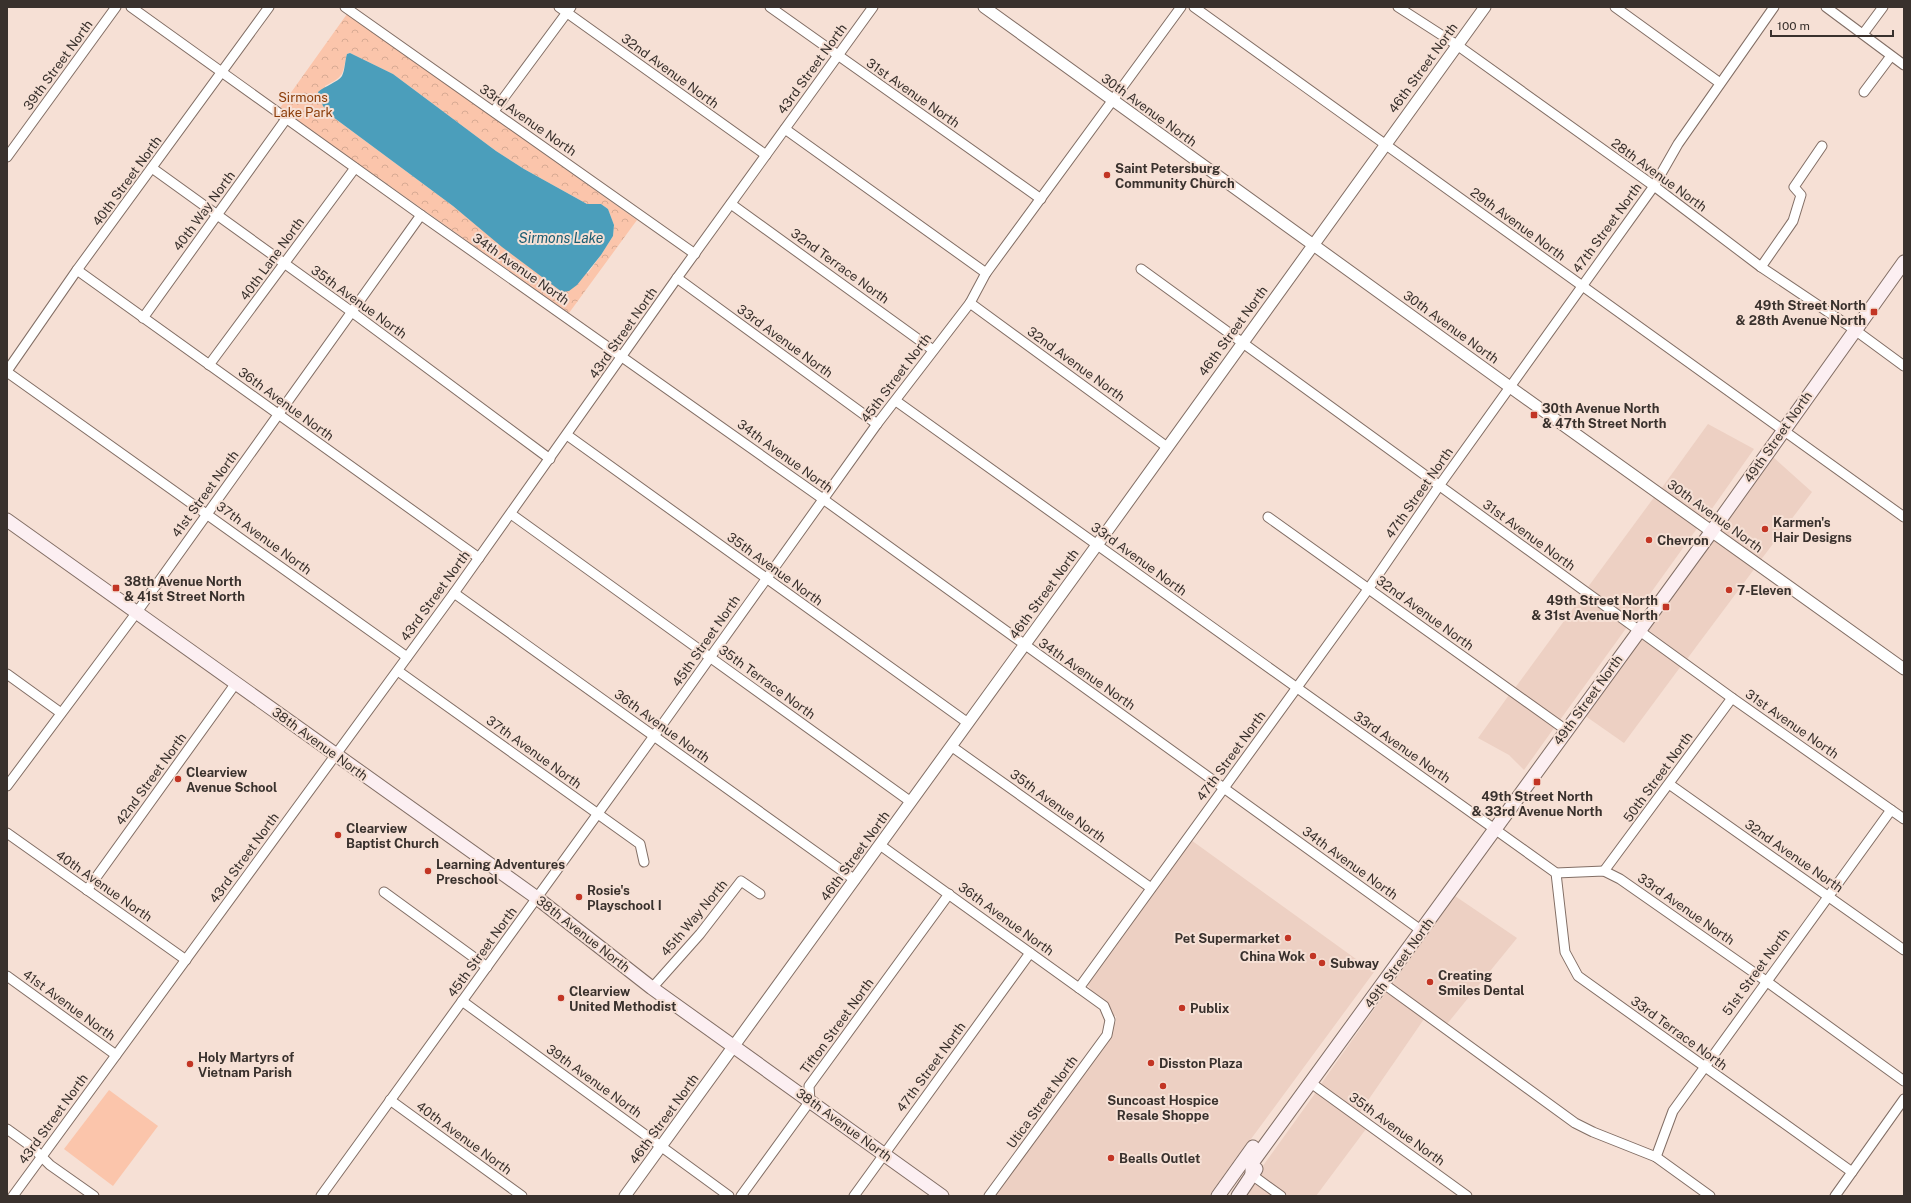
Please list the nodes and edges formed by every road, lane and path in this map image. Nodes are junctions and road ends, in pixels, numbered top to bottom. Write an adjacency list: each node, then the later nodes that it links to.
1 (116, 7): 33 (street, 39th Street North)
2 (131, 7): 23 (street, 34th Avenue North)
3 (269, 7): 23 (street, 40th Street North)
4 (345, 7): 27 (street, 33rd Avenue North)
5 (559, 7): 17 (street, 32nd Avenue North)
6 (770, 7): 20 (street, 31st Avenue North)
7 (873, 7): 20 (street, 43rd Street North)
8 (984, 7): 26 (street, 30th Avenue North)
9 (1180, 7): 26 (street, 45th Street North)
10 (1194, 7): 30 (street, 29th Avenue North)
11 (1398, 7): 19 (street, 28th Avenue North)
12 (1484, 7): 19 (street, 46th Street North)
13 (1615, 7): 24 (street)
14 (1774, 7): 24 (street, 47th Street North)
15 (1826, 7): 18 (street)
16 (1883, 7): 18 (street)
17 (569, 10): 27 (street); 32 (street, 32nd Avenue North)
18 (1864, 34): 21 (street)
19 (1457, 45): 30 (street, 46th Street North); 36 (street, 28th Avenue North)
20 (838, 55): 29 (street, 43rd Street North); 37 (street, 31st Avenue North)
21 (1891, 56): 22 (street); 25 (street)
22 (1904, 65)
23 (222, 73): 28 (street, 34th Avenue North); 34 (street, 40th Street North)
24 (1720, 83): 36 (street, 47th Street North)
25 (1864, 92)
26 (1113, 101): 37 (street, 45th Street North); 41 (street, 30th Avenue North)
27 (494, 111): 42 (street, 33rd Avenue North)
28 (286, 119): 35 (street, 34th Avenue North); 39 (street, 40th Way North)
29 (785, 129): 32 (street, 43rd Street North); 48 (street)
30 (1385, 144): 41 (street, 46th Street North); 50 (street, 29th Avenue North)
31 (1822, 146): 45 (street)
32 (766, 155): 38 (street, 43rd Street North)
33 (7, 157)
34 (152, 168): 39 (street, 35th Avenue North); 47 (street, 40th Street North)
35 (355, 168): 40 (street, 34th Avenue North); 44 (street, 40th Lane North)
36 (1654, 186): 45 (street, 28th Avenue North); 50 (street, 47th Street North)
37 (1041, 199): 48 (street, 45th Street North)
38 (731, 204): 42 (street, 43rd Street North); 56 (street, 32nd Terrace North)
39 (217, 215): 44 (street, 35th Avenue North); 53 (street, 40th Way North)
40 (421, 215): 52 (street, 41st Street North); 57 (street, 34th Avenue North)
41 (1313, 244): 55 (street, 46th Street North); 61 (street, 30th Avenue North)
42 (695, 254): 49 (street, 43rd Street North)
43 (1904, 262): 54 (main road, 49th Street North)
44 (284, 263): 52 (street, 35th Avenue North); 58 (street, 40th Lane North)
45 (1761, 267): 54 (street, 28th Avenue North)
46 (1141, 269): 55 (street, 31st Avenue North)
47 (77, 270): 53 (street, 36th Avenue North); 60 (street, 40th Street North)
48 (986, 273): 51 (street, 45th Street North)
49 (677, 278): 57 (street, 43rd Street North); 64 (street, 33rd Avenue North)
50 (1582, 286): 61 (street, 47th Street North); 65 (street, 29th Avenue North)
51 (970, 302): 56 (street, 45th Street North); 67 (street, 32nd Avenue North)
52 (352, 312): 63 (street, 41st Street North); 68 (street, 35th Avenue North)
53 (143, 318): 58 (street, 36th Avenue North)
54 (1855, 330): 59 (street, 28th Avenue North); 65 (main road, 49th Street North)
55 (1242, 343): 67 (street, 46th Street North); 69 (street, 31st Avenue North)
56 (933, 350): 62 (street, 45th Street North)
57 (623, 357): 66 (street, 43rd Street North); 70 (street, 34th Avenue North)
58 (209, 365): 63 (street, 36th Avenue North)
59 (1904, 366)
60 (7, 371): 71 (street, 37th Avenue North)
61 (1510, 387): 69 (street, 47th Street North); 76 (street, 30th Avenue North)
62 (896, 401): 64 (street, 45th Street North); 77 (street, 33rd Avenue North)
63 (278, 414): 71 (street, 41st Street North); 78 (street, 36th Avenue North)
64 (877, 424): 70 (street, 45th Street North)
65 (1783, 430): 74 (street, 29th Avenue North); 76 (main road, 49th Street North)
66 (567, 436): 68 (street, 43rd Street North); 79 (street, 35th Avenue North)
67 (1167, 447): 77 (street, 46th Street North)
68 (550, 459): 72 (street, 43rd Street North)
69 (1439, 486): 80 (street, 47th Street North); 83 (street, 31st Avenue North)
70 (823, 499): 79 (street, 45th Street North); 84 (street, 34th Avenue North)
71 (207, 513): 82 (street, 41st Street North); 85 (street, 37th Avenue North)
72 (511, 514): 78 (street, 43rd Street North); 86 (street, 35th Terrace North)
73 (1268, 517): 80 (street, 32nd Avenue North)
74 (1904, 517)
75 (7, 520): 82 (main road, 38th Avenue North)
76 (1712, 531): 83 (main road, 49th Street North); 87 (street, 30th Avenue North)
77 (1098, 545): 84 (street, 46th Street North); 91 (street, 33rd Avenue North)
78 (479, 558): 81 (street, 43rd Street North)
79 (766, 578): 86 (street, 45th Street North); 94 (street, 35th Avenue North)
80 (1369, 588): 91 (street, 47th Street North); 95 (street, 32nd Avenue North)
81 (454, 593): 85 (street, 43rd Street North); 96 (street, 36th Avenue North)
82 (136, 612): 90 (main road, 38th Avenue North); 93 (street, 41st Street North)
83 (1639, 630): 92 (street, 31st Avenue North); 95 (main road, 49th Street North)
84 (1024, 645): 94 (street, 46th Street North); 101 (street, 34th Avenue North)
85 (407, 657): 88 (street, 43rd Street North)
86 (710, 657): 96 (street, 45th Street North); 102 (street, 35th Terrace North)
87 (1904, 669)
88 (398, 671): 98 (street, 43rd Street North); 104 (street, 37th Avenue North)
89 (7, 674): 93 (street)
90 (236, 682): 98 (main road, 38th Avenue North); 114 (street, 42nd Street North)
91 (1295, 688): 101 (street, 47th Street North); 106 (street, 33rd Avenue North)
92 (1732, 698): 99 (street, 50th Street North); 103 (street, 31st Avenue North)
93 (61, 713): 100 (street, 41st Street North)
94 (968, 723): 97 (street, 46th Street North)
95 (1566, 730): 106 (main road, 49th Street North)
96 (654, 736): 104 (street, 45th Street North); 112 (street, 36th Avenue North)
97 (951, 746): 102 (street, 46th Street North); 113 (street, 35th Avenue North)
98 (335, 755): 119 (main road, 38th Avenue North); 123 (street, 43rd Street North)
99 (1669, 784): 110 (street, 50th Street North); 118 (street, 32nd Avenue North)
100 (7, 786)
101 (1224, 788): 113 (street, 47th Street North); 120 (street, 34th Avenue North)
102 (911, 802): 108 (street, 46th Street North)
103 (1891, 810): 105 (street, 31st Avenue North); 118 (street, 51st Street North)
104 (597, 814): 109 (street, 37th Avenue North); 119 (street, 45th Street North)
105 (1904, 819)
106 (1495, 829): 111 (street, 33rd Avenue North); 120 (main road, 49th Street North)
107 (7, 833): 114 (street, 40th Avenue North)
108 (880, 845): 112 (street, 46th Street North); 117 (street, 36th Avenue North)
109 (644, 862)
110 (1604, 870): 111 (street); 126 (street, 33rd Avenue North)
111 (1556, 873): 134 (street, 33rd Terrace North)
112 (855, 880): 132 (street, 46th Street North)
113 (1151, 888): 129 (street, 47th Street North)
114 (87, 890): 123 (street, 40th Avenue North)
115 (384, 892): 124 (street)
116 (760, 894): 128 (street, 45th Way North)
117 (949, 894): 122 (street, 36th Avenue North); 139 (street, Tifton Street North)
118 (1827, 895): 121 (street, 32nd Avenue North); 126 (street, 51st Street North)
119 (537, 898): 124 (street, 45th Street North); 128 (main road, 38th Avenue North)
120 (1422, 931): 127 (main road, 49th Street North)
121 (1904, 950)
122 (1030, 953): 129 (street, 36th Avenue North); 143 (street, 47th Street North)
123 (186, 960): 133 (street, 43rd Street North)
124 (488, 967): 130 (street, 45th Street North)
125 (7, 976): 133 (street, 41st Avenue North)
126 (1766, 981): 134 (street, 51st Street North); 135 (street, 33rd Avenue North)
127 (1384, 984): 136 (main road, 49th Street North); 145 (street)
128 (652, 988): 132 (main road, 38th Avenue North)
129 (1079, 988): 131 (street, 36th Avenue North)
130 (462, 1001): 138 (street, 45th Street North); 142 (street, 39th Avenue North)
131 (1110, 1020): 158 (street, Utica Street North)
132 (735, 1046): 139 (main road, 38th Avenue North); 142 (street, 46th Street North)
133 (116, 1055): 144 (street, 43rd Street North)
134 (1704, 1067): 145 (street, 51st Street North); 146 (street, 33rd Terrace North)
135 (1904, 1081)
136 (1311, 1083): 141 (main road, 49th Street North); 162 (street, 35th Avenue North)
137 (1904, 1099): 146 (street)
138 (390, 1100): 151 (street, 45th Street North); 152 (street, 40th Avenue North)
139 (810, 1101): 143 (main road, 38th Avenue North); 155 (street)
140 (7, 1129): 144 (street)
141 (1271, 1138): 147 (main road, 49th Street North); 148 (main road)
142 (662, 1146): 153 (street, 46th Street North); 154 (street, 39th Avenue North)
143 (884, 1154): 156 (street, 47th Street North); 157 (main road, 38th Avenue North)
144 (42, 1156): 149 (street, 43rd Street North); 150 (street)
145 (1656, 1157): 163 (street)
146 (1852, 1172): 164 (street)
147 (1252, 1175): 148 (main road); 160 (main road, 49th Street North); 161 (street)
148 (1229, 1180): 159 (main road)
149 (13, 1196)
150 (94, 1196)
151 (321, 1196)
152 (522, 1196)
153 (625, 1196)
154 (729, 1196)
155 (741, 1196)
156 (854, 1196)
157 (942, 1196)
158 (989, 1196)
159 (1218, 1196)
160 (1238, 1196)
161 (1281, 1196)
162 (1467, 1196)
163 (1710, 1196)
164 (1835, 1196)

